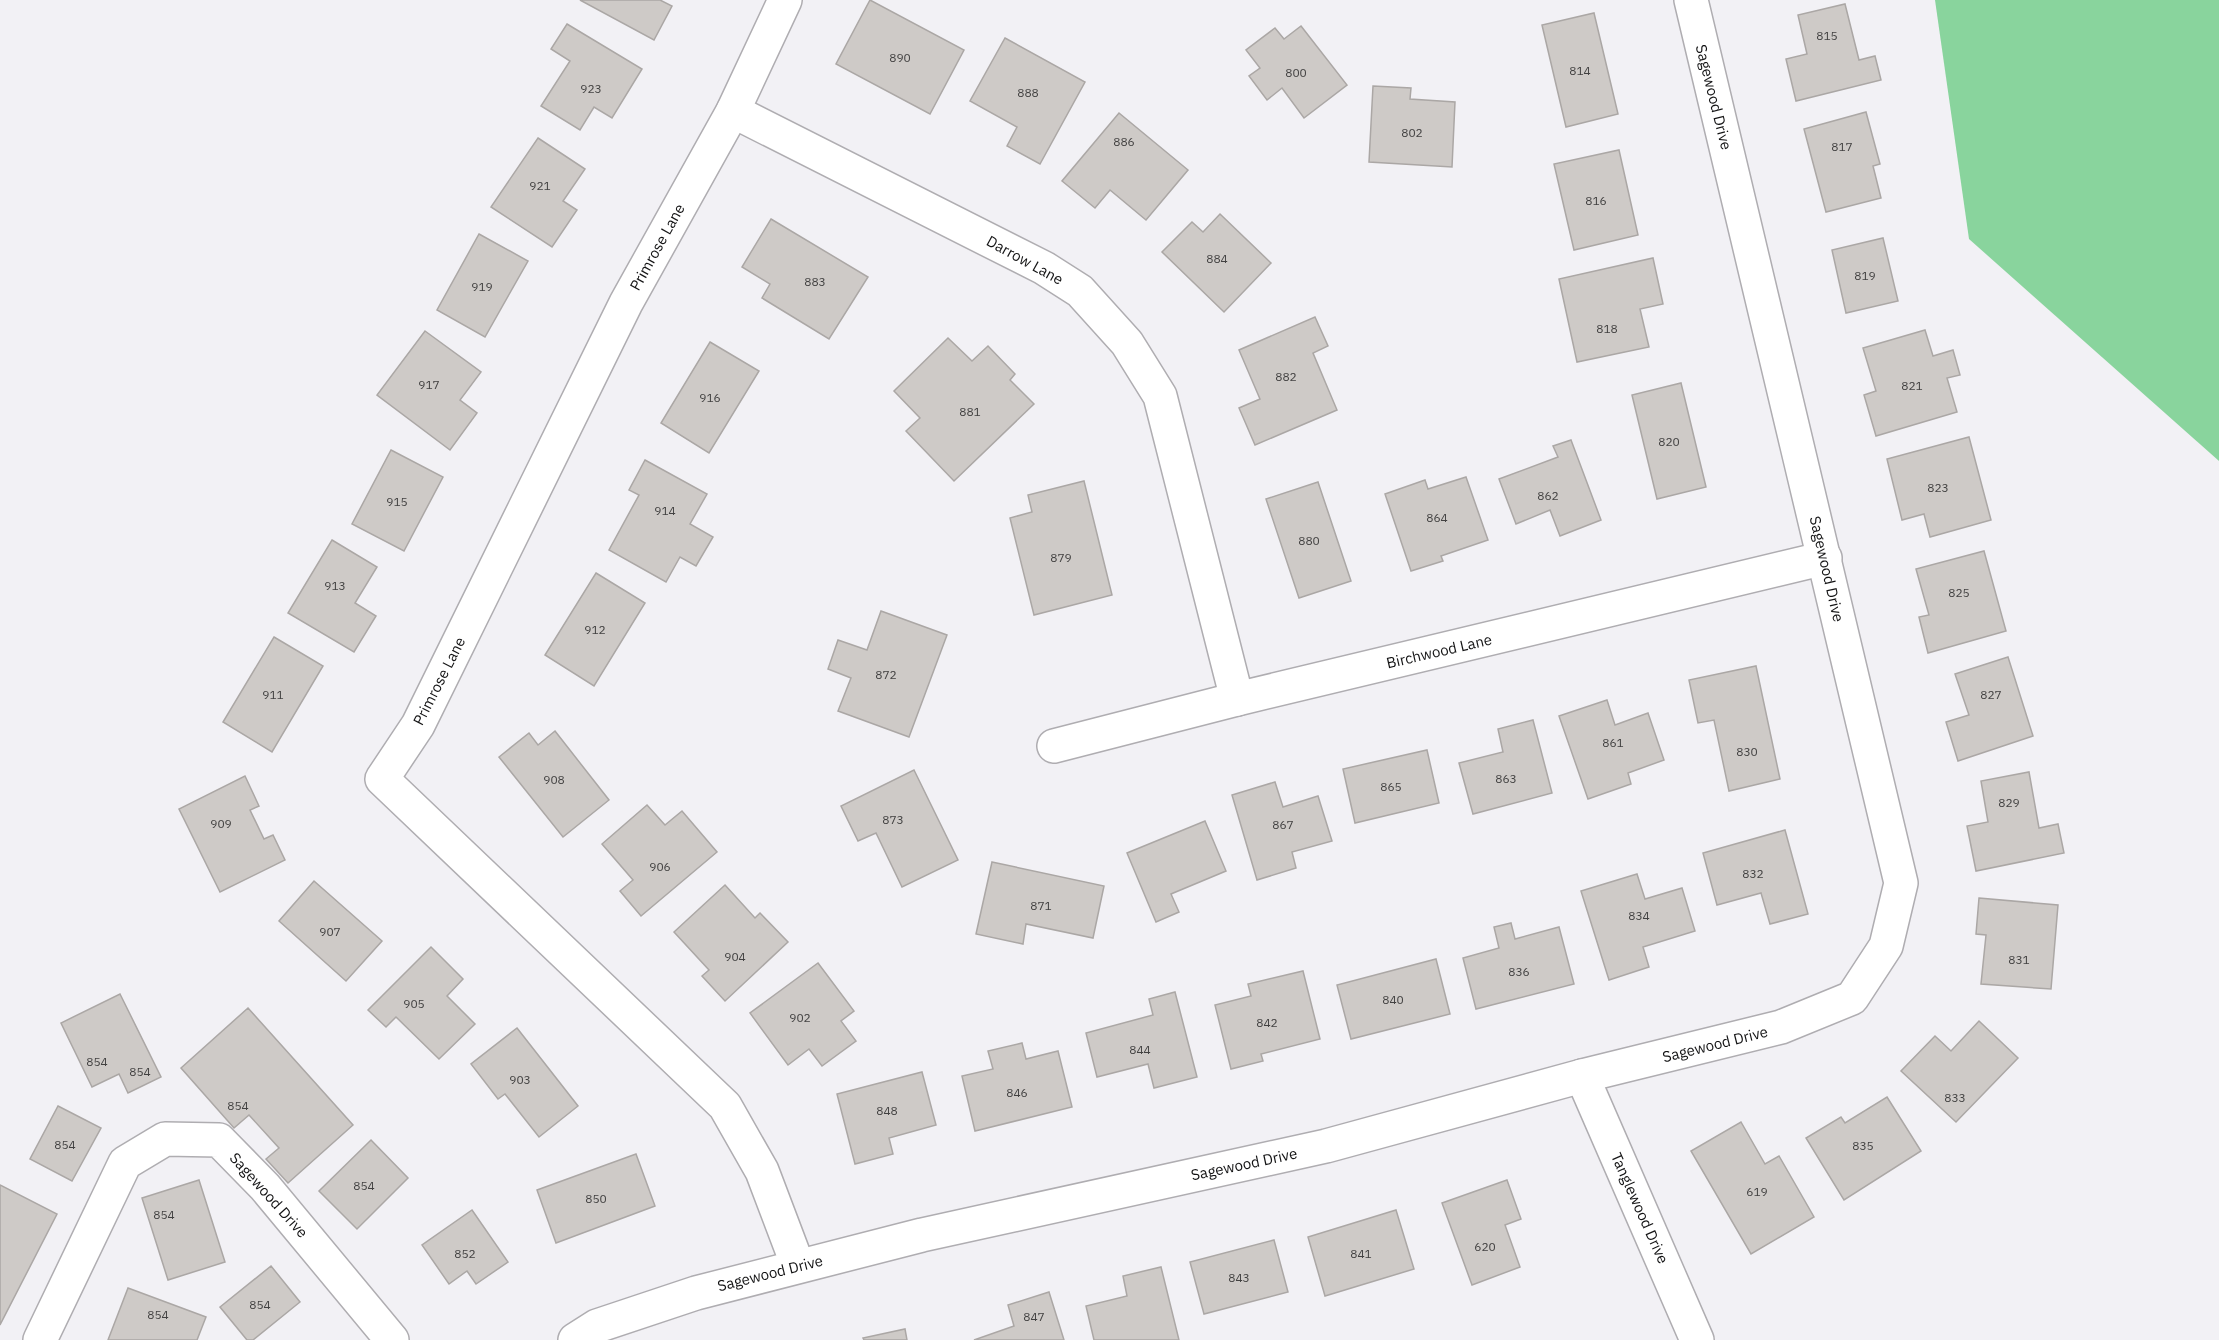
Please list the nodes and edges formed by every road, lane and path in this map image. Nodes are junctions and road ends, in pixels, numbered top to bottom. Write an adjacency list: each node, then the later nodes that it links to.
1 (785, 0): 3 (street, Primrose Lane)
2 (1691, 0): 4 (street, Sagewood Drive)
3 (733, 111): 5 (street, Darrow Lane); 8 (street, Primrose Lane)
4 (1825, 558): 5 (street, Birchwood Lane); 7 (street, Sagewood Drive)
5 (1237, 699): 6 (street, Birchwood Lane)
6 (1054, 746)
7 (1582, 1076): 8 (street, Sagewood Drive); 12 (street, Tanglewood Drive)
8 (798, 1266): 11 (street, Sagewood Drive)
9 (40, 1340): 10 (street, Sagewood Drive)
10 (392, 1340)
11 (575, 1340)
12 (1697, 1340)

